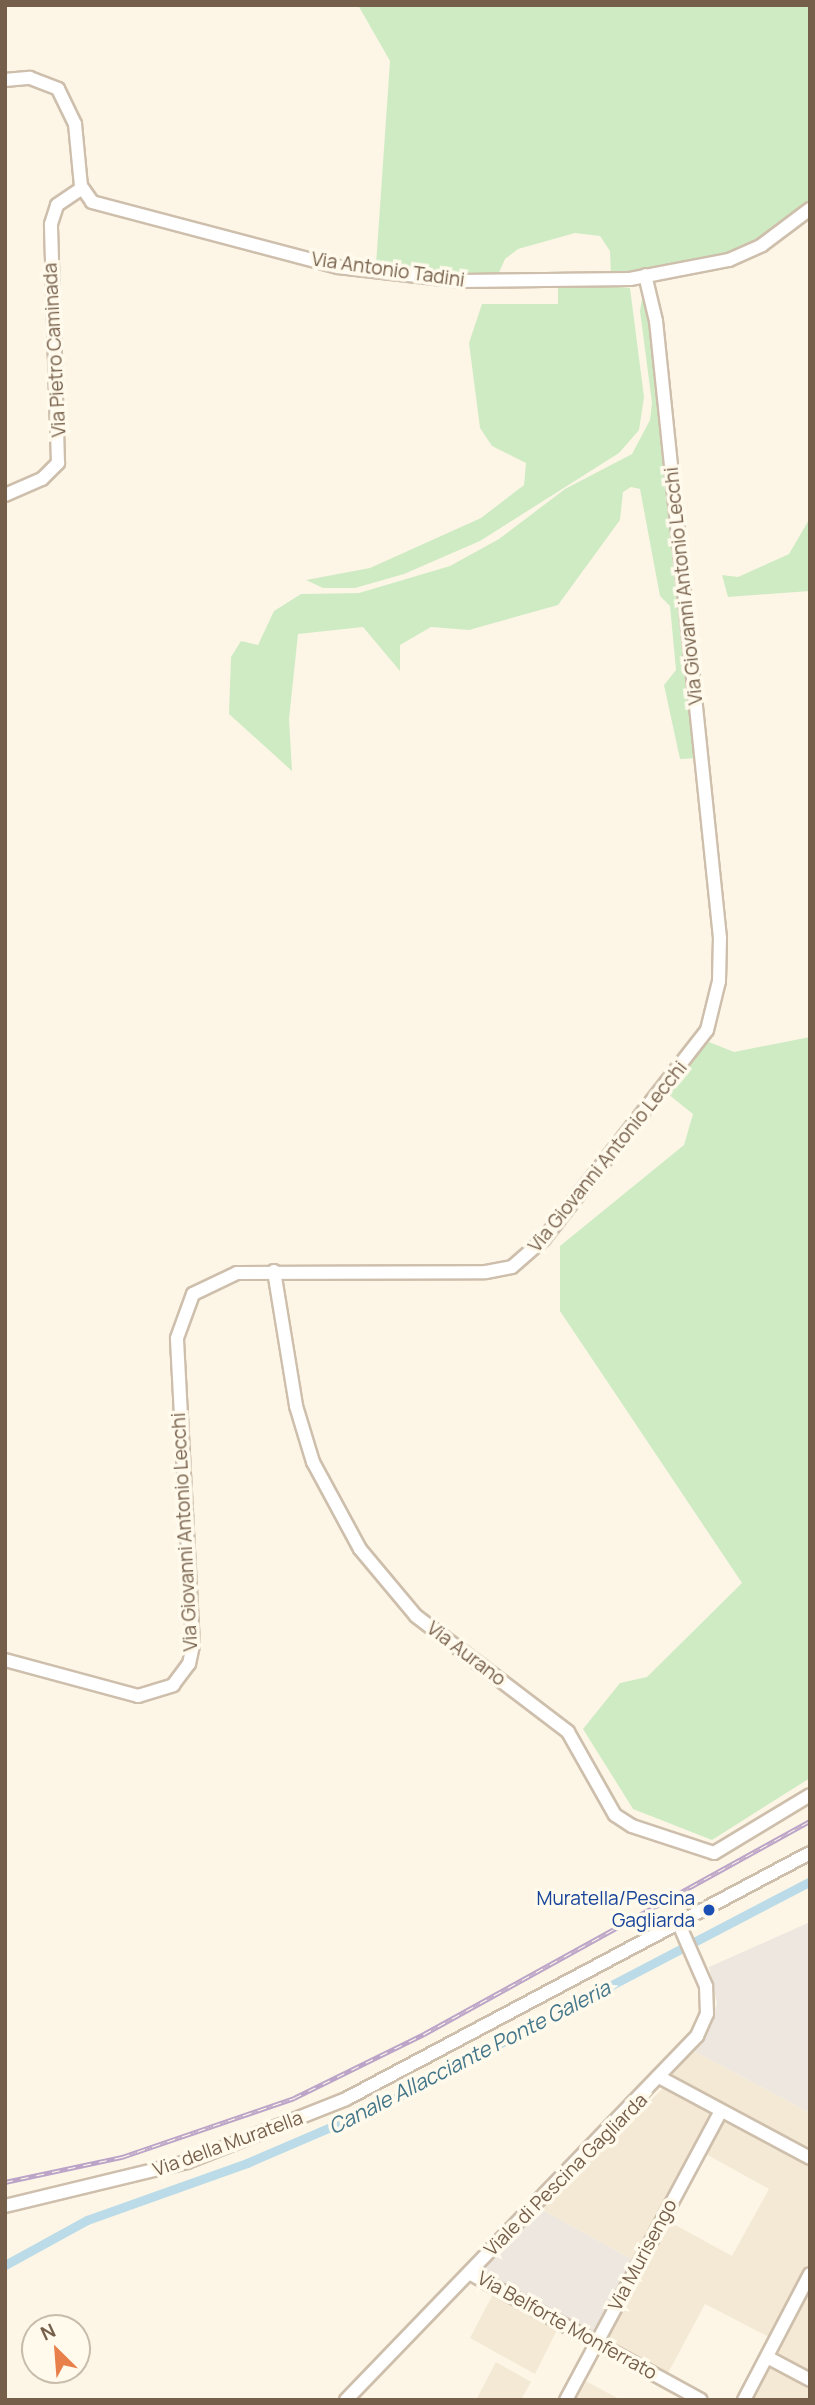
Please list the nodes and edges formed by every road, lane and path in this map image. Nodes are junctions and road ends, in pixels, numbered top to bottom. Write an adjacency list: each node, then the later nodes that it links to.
1 (5, 80): 2 (street)
2 (81, 189): 4 (street, Via Antonio Tadini); 5 (street, Via Pietro Caminada)
3 (810, 209): 4 (street, Via Antonio Tadini)
4 (645, 275): 6 (street, Via Giovanni Antonio Lecchi)
5 (5, 495)
6 (274, 1271): 7 (street, Via Giovanni Antonio Lecchi); 8 (street, Via Aurano)
7 (5, 1660)
8 (810, 1795)
9 (810, 1853): 10 (street, Via della Muratella)
10 (681, 1928): 11 (street, Viale di Pescina Gagliarda); 14 (street, Via della Muratella)
11 (661, 2078): 12 (street); 15 (street, Viale di Pescina Gagliarda)
12 (721, 2111): 13 (street); 17 (street, Via Murisengo)
13 (810, 2158)
14 (5, 2206)
15 (469, 2273): 17 (street, Via Belforte Monferrato); 20 (street, Viale di Pescina Gagliarda)
16 (810, 2274): 18 (street)
17 (597, 2342): 21 (street, Via Murisengo); 22 (street, Via Belforte Monferrato)
18 (767, 2357): 19 (street); 23 (street)
19 (810, 2380)
20 (346, 2400)
21 (566, 2400)
22 (701, 2400)
23 (744, 2400)

